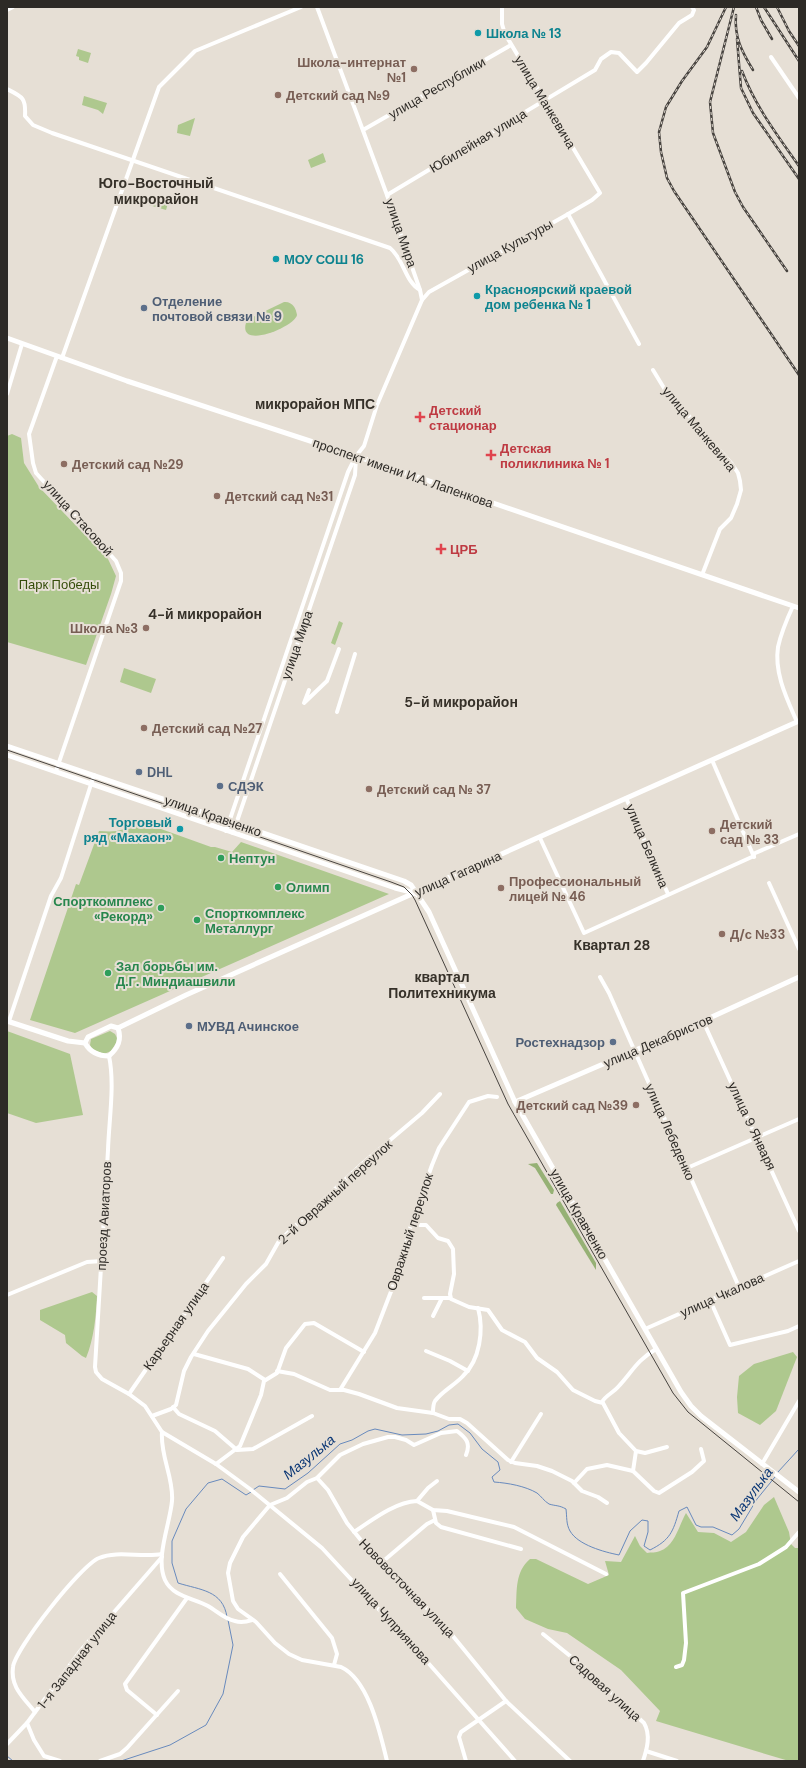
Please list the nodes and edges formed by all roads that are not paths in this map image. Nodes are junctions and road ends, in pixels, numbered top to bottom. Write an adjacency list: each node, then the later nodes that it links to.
1 (13, 7): 6 (street)
2 (301, 7): 13 (street, улица Стасовой)
3 (317, 7): 12 (street, улица Мира)
4 (502, 7): 7 (street, улица Манкевича)
5 (692, 7): 11 (street, Юбилейная улица)
6 (7, 10)
7 (512, 45): 11 (street, улица Манкевича); 12 (street, улица Республики)
8 (771, 57): 10 (street)
9 (7, 89): 13 (street)
10 (799, 98)
11 (544, 101): 14 (street, улица Манкевича); 15 (street, Юбилейная улица)
12 (363, 130): 15 (street, улица Мира)
13 (132, 161): 17 (street); 22 (street, улица Стасовой)
14 (600, 193): 16 (street, улица Культуры)
15 (387, 195): 17 (street, улица Мира)
16 (568, 214): 18 (street, улица Культуры); 21 (street)
17 (420, 290): 18 (street, улица Мира)
18 (422, 300): 25 (street, улица Мира)
19 (7, 338): 20 (main road, проспект имени И.А. Лапенкова)
20 (22, 344): 22 (main road, проспект имени И.А. Лапенкова); 24 (street)
21 (639, 344)
22 (59, 357): 25 (main road, проспект имени И.А. Лапенкова); 41 (street, улица Стасовой)
23 (653, 370): 28 (street, улица Манкевича)
24 (7, 394)
25 (356, 456): 26 (street, улица Мира); 27 (street, улица Мира); 28 (main road, проспект имени И.А. Лапенкова)
26 (321, 553): 27 (street); 31 (street, улица Мира)
27 (328, 555): 32 (street, улица Мира)
28 (702, 575): 29 (main road, проспект имени И.А. Лапенкова)
29 (793, 606): 30 (main road, проспект имени И.А. Лапенкова); 37 (street)
30 (799, 608)
31 (293, 636): 32 (street); 51 (street, улица Мира)
32 (300, 637): 52 (street, улица Мира)
33 (339, 649): 35 (street)
34 (355, 654): 36 (street)
35 (309, 690)
36 (336, 712)
37 (798, 721): 40 (main road, улица Гагарина)
38 (7, 746): 41 (main road, улица Кравченко)
39 (7, 755): 42 (main road, улица Кравченко)
40 (712, 760): 47 (main road, улица Гагарина); 62 (street)
41 (60, 764): 42 (street, улица Стасовой); 43 (main road, улица Кравченко)
42 (56, 771): 45 (main road, улица Кравченко)
43 (94, 775): 44 (main road, улица Кравченко); 45 (street)
44 (116, 783): 46 (street); 48 (main road, улица Кравченко)
45 (91, 784): 46 (main road, улица Кравченко); 73 (street)
46 (114, 792): 49 (main road, улица Кравченко)
47 (626, 798): 59 (main road, улица Гагарина); 69 (street, улица Белкина)
48 (179, 805): 49 (street); 50 (main road, улица Кравченко)
49 (176, 814): 53 (main road, улица Кравченко)
50 (217, 818): 51 (main road, улица Кравченко); 53 (street)
51 (229, 822): 52 (main road, улица Кравченко); 55 (street, улица Мира)
52 (236, 824): 54 (main road, улица Кравченко); 56 (street, улица Мира)
53 (214, 827): 55 (main road, улица Кравченко)
54 (252, 830): 58 (street); 60 (main road, улица Кравченко)
55 (226, 831): 56 (main road, улица Кравченко)
56 (233, 833): 58 (main road, улица Кравченко)
57 (799, 834): 62 (street)
58 (250, 838): 61 (main road, улица Кравченко)
59 (540, 838): 68 (main road, улица Гагарина); 69 (street)
60 (283, 840): 61 (street); 63 (main road, улица Кравченко)
61 (280, 849): 64 (main road, улица Кравченко)
62 (754, 856): 69 (street)
63 (353, 864): 64 (street); 65 (main road, улица Кравченко)
64 (350, 873): 67 (main road, улица Кравченко)
65 (404, 881): 67 (street); 68 (main road, улица Кравченко)
66 (769, 883): 70 (street)
67 (400, 890): 68 (main road, улица Кравченко)
68 (415, 893): 75 (main road, улица Гагарина); 81 (main road, улица Кравченко)
69 (668, 894)
70 (799, 949)
71 (600, 977): 77 (street, улица Лебеденко)
72 (799, 977): 74 (main road, улица Декабристов)
73 (8, 1021): 76 (main road)
74 (704, 1021): 77 (main road, улица Декабристов); 83 (street, улица 9 Января)
75 (118, 1028): 76 (main road); 78 (main road)
76 (85, 1043): 78 (main road)
77 (635, 1051): 81 (main road, улица Декабристов); 84 (street, улица Лебеденко)
78 (109, 1056): 88 (street, проезд Авиаторов)
79 (440, 1094): 103 (street, 2-й Овражный переулок)
80 (497, 1097): 85 (street, Овражный переулок)
81 (515, 1102): 99 (main road, улица Кравченко)
82 (799, 1119): 83 (street)
83 (758, 1137): 84 (street); 86 (street, улица 9 Января)
84 (687, 1168): 90 (street, улица Лебеденко)
85 (411, 1224): 94 (street); 102 (street, Овражный переулок)
86 (799, 1231)
87 (223, 1258): 108 (street, Карьерная улица)
88 (102, 1261): 91 (street); 108 (street, проезд Авиаторов)
89 (799, 1261): 90 (street, улица Чкалова)
90 (739, 1287): 95 (street, улица Чкалова)
91 (7, 1295)
92 (424, 1298): 93 (street)
93 (442, 1298): 94 (street); 97 (street)
94 (450, 1298): 96 (street)
95 (710, 1300): 98 (street); 99 (street, улица Чкалова)
96 (478, 1308): 105 (street); 110 (street)
97 (433, 1316)
98 (799, 1326)
99 (645, 1329): 100 (main road, улица Кравченко)
100 (656, 1349): 110 (street); 124 (main road, улица Кравченко)
101 (426, 1351): 105 (street)
102 (364, 1352): 104 (street); 107 (street, Овражный переулок)
103 (194, 1354): 106 (street); 111 (street, 2-й Овражный переулок)
104 (277, 1371): 106 (street); 107 (street)
105 (468, 1372): 112 (street)
106 (265, 1380): 119 (street)
107 (340, 1390): 112 (street)
108 (129, 1394): 114 (street)
109 (799, 1401): 124 (street)
110 (602, 1402): 120 (street)
111 (174, 1407): 114 (street); 119 (street)
112 (433, 1413): 122 (street)
113 (541, 1414): 122 (street)
114 (152, 1416): 116 (street)
115 (312, 1416): 119 (street)
116 (162, 1432): 123 (street); 138 (street)
117 (667, 1447): 120 (street)
118 (701, 1449): 125 (street)
119 (237, 1450): 123 (street)
120 (636, 1451): 125 (street)
121 (466, 1455): 126 (street)
122 (511, 1462): 128 (street)
123 (216, 1464): 132 (street, улица Чуприянова)
124 (762, 1464): 129 (main road, улица Кравченко)
125 (633, 1470): 128 (street)
126 (317, 1478): 132 (street); 135 (street, Нововосточная улица)
127 (437, 1481): 130 (street)
128 (574, 1483): 131 (street)
129 (799, 1492)
130 (417, 1500): 133 (street); 135 (street)
131 (607, 1502)
132 (270, 1505): 143 (street); 151 (street, улица Чуприянова)
133 (433, 1510): 134 (street); 141 (street)
134 (435, 1520): 137 (street); 139 (street)
135 (354, 1532): 139 (street, Нововосточная улица)
136 (799, 1532): 146 (street)
137 (521, 1549)
138 (162, 1556): 142 (street); 149 (street, 1-я Западная улица); 149 (street)
139 (381, 1563): 148 (street, Нововосточная улица)
140 (280, 1574): 145 (street)
141 (606, 1574)
142 (187, 1598): 143 (street); 150 (street)
143 (252, 1620): 145 (street)
144 (543, 1634): 154 (street, Садовая улица)
145 (334, 1665): 157 (street)
146 (676, 1667)
147 (178, 1691): 150 (street)
148 (506, 1701): 151 (street); 160 (street, Нововосточная улица)
149 (36, 1712): 152 (street, 1-я Западная улица)
150 (157, 1715): 156 (street)
151 (479, 1719): 158 (street); 159 (street, улица Чуприянова)
152 (27, 1723): 153 (street, 1-я Западная улица); 155 (street)
153 (7, 1744)
154 (646, 1752): 161 (street, Садовая улица); 162 (street)
155 (60, 1761)
156 (100, 1761)
157 (387, 1761)
158 (466, 1761)
159 (516, 1761)
160 (570, 1761)
161 (642, 1761)
162 (677, 1761)

